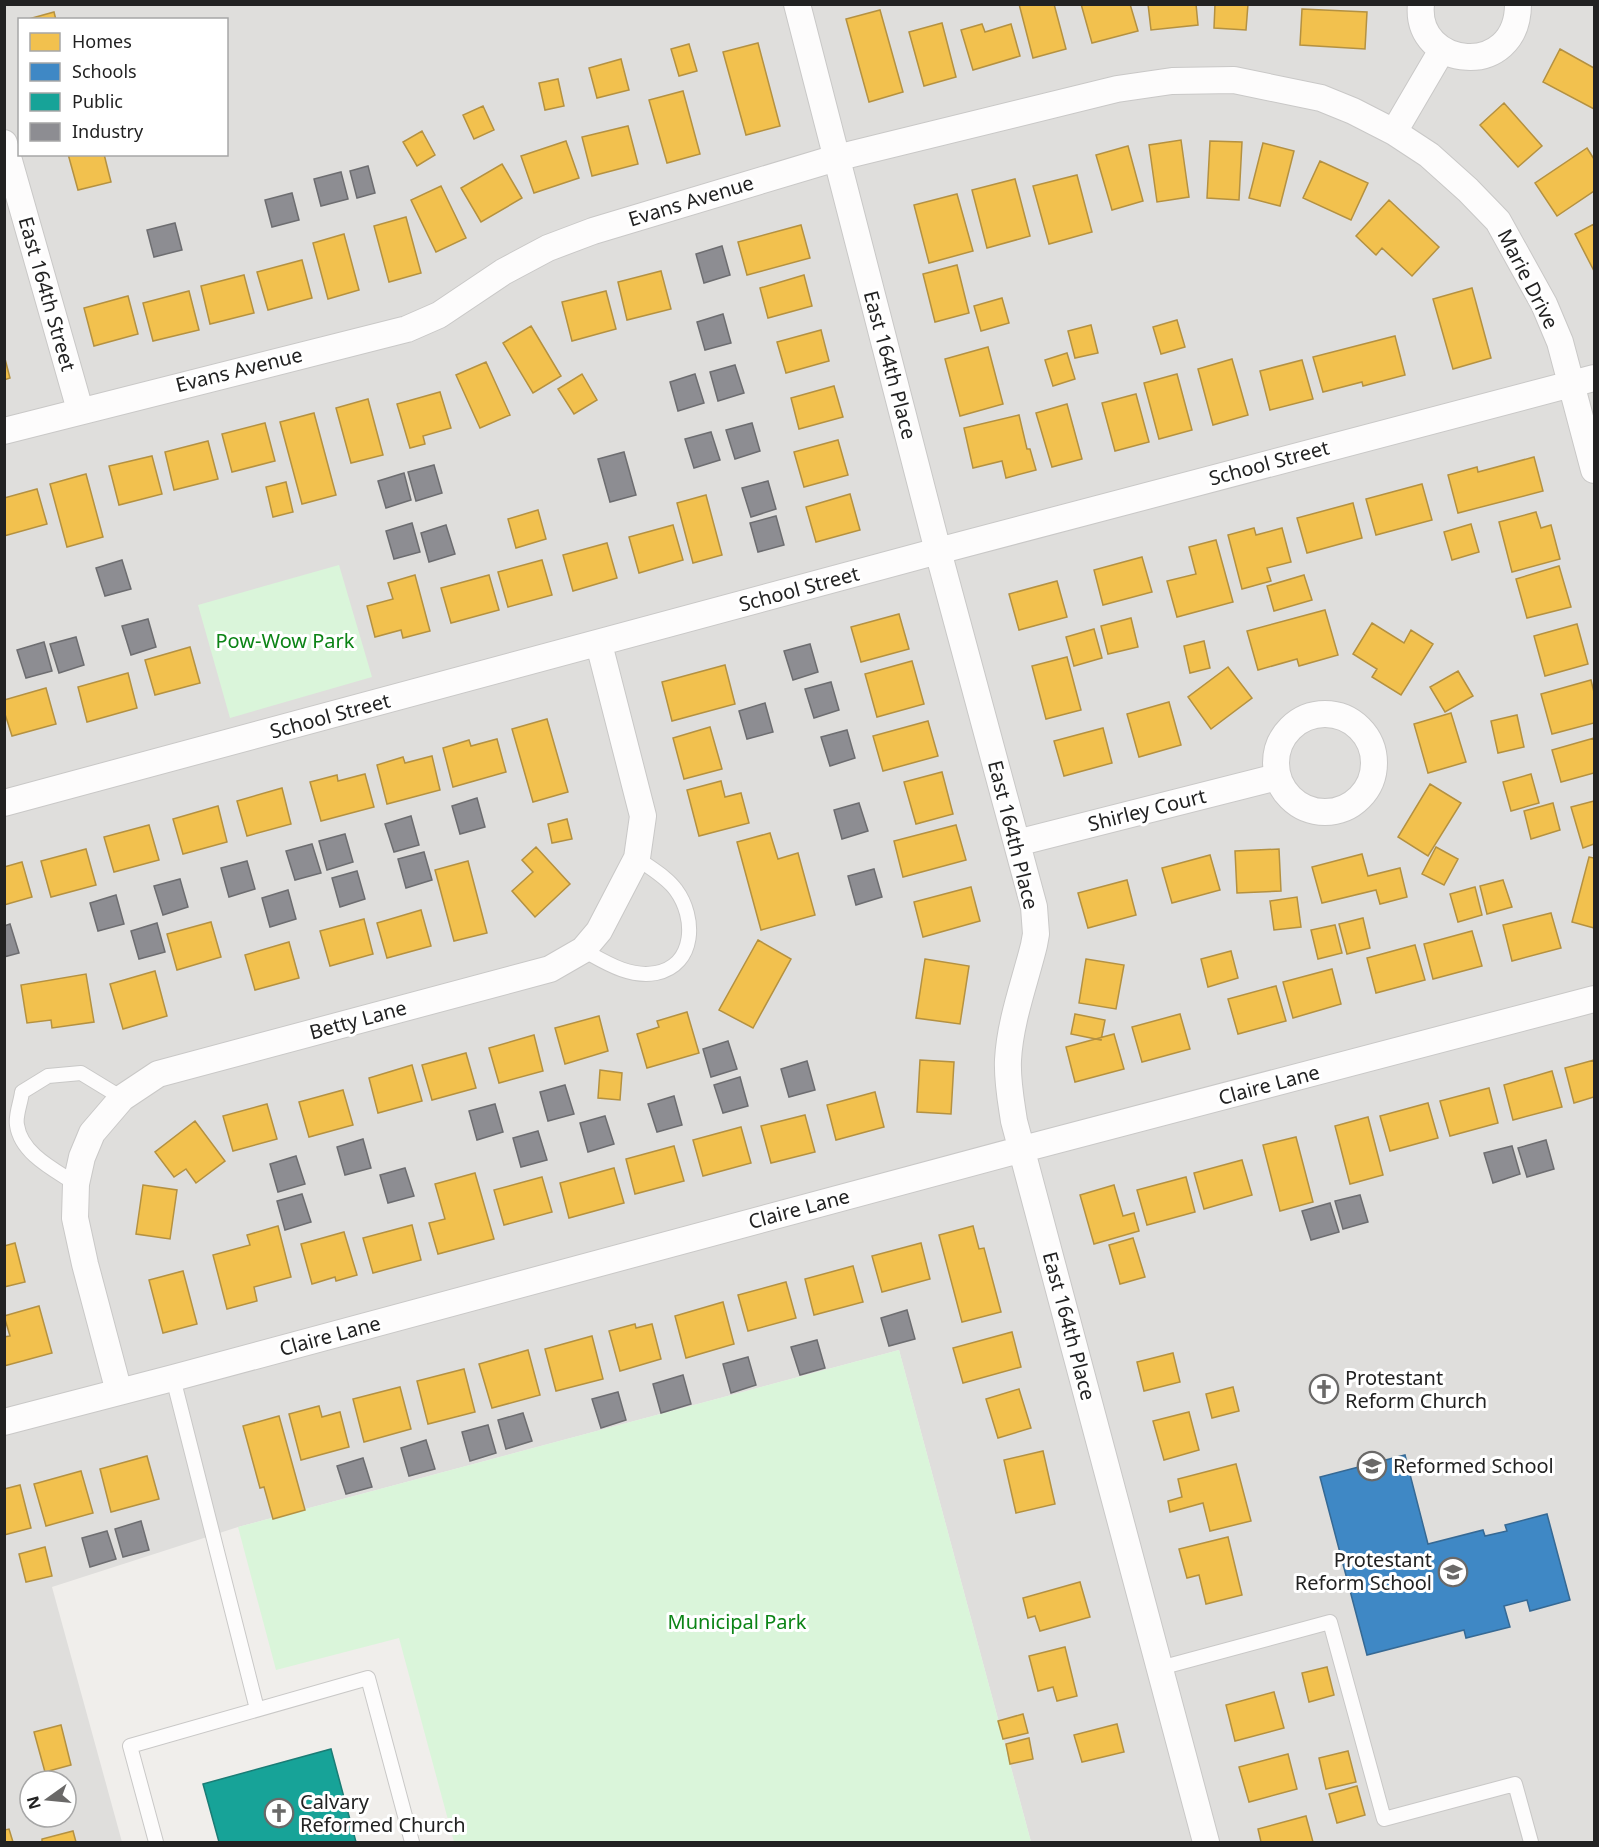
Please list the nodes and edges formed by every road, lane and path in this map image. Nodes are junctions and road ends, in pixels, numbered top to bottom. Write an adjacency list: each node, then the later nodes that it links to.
1 (797, 4): 7 (street, East 164th Place)
2 (1421, 4): 4 (street)
3 (1518, 4): 4 (street)
4 (1442, 50): 5 (street)
5 (1394, 132): 7 (street, Evans Avenue); 8 (street, Marie Drive)
6 (4, 143): 9 (street, East 164th Street)
7 (836, 158): 9 (street, Evans Avenue); 12 (street, East 164th Place)
8 (1583, 381): 11 (street, Marie Drive); 12 (street, School Street)
9 (80, 410): 10 (street, Evans Avenue)
10 (4, 431)
11 (1594, 470)
12 (938, 551): 13 (street, School Street); 16 (street, East 164th Place)
13 (599, 644): 15 (street, School Street); 17 (street, Betty Lane)
14 (1277, 777): 16 (street, Shirley Court)
15 (4, 803)
16 (1017, 843): 21 (street, East 164th Place)
17 (637, 858): 18 (street, Betty Lane); 18 (lane)
18 (583, 950): 20 (street, Betty Lane)
19 (1594, 999): 21 (street, Claire Lane)
20 (122, 1098): 22 (street, Betty Lane); 22 (lane)
21 (1023, 1149): 23 (street, Claire Lane); 26 (street, East 164th Place)
22 (76, 1184): 24 (street, Betty Lane)
23 (173, 1378): 24 (street, Claire Lane); 27 (lane)
24 (119, 1392): 25 (street, Claire Lane)
25 (4, 1422)
26 (1160, 1668): 30 (street, East 164th Place); 31 (lane)
27 (257, 1709): 28 (lane); 29 (lane)
28 (156, 1842)
29 (412, 1842)
30 (1206, 1842)
31 (1531, 1842)

